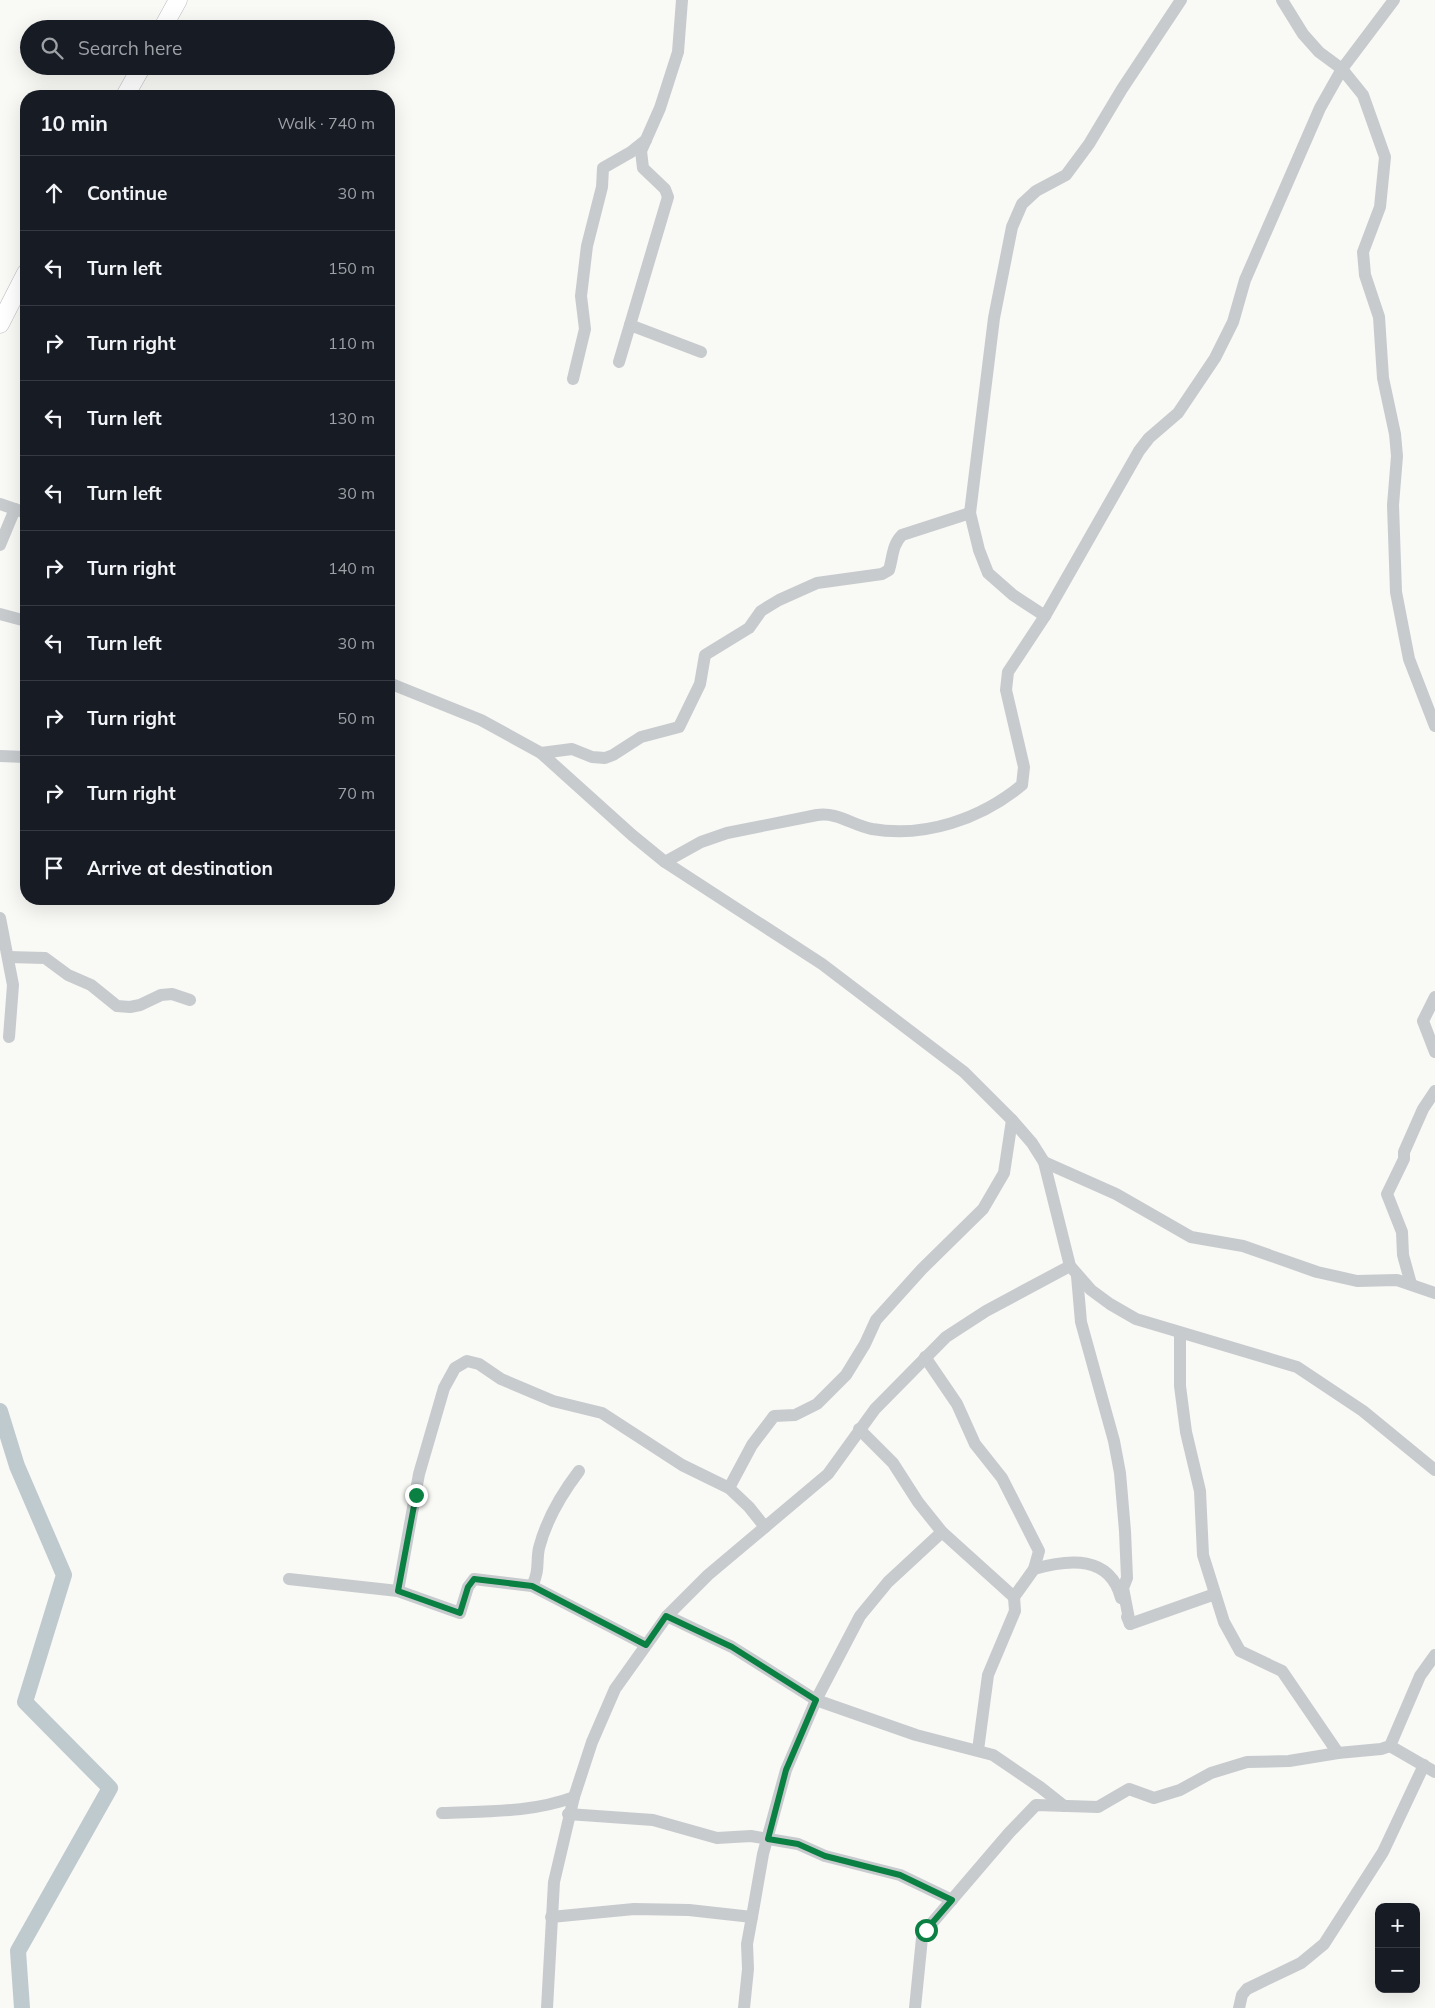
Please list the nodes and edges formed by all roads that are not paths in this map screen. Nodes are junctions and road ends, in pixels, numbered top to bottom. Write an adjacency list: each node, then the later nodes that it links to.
1 (178, 0): 6 (highway)
2 (682, 0): 10 (street)
3 (1181, 0): 20 (street)
4 (1282, 0): 7 (street)
5 (1394, 0): 7 (street)
6 (167, 20)
7 (1342, 69): 23 (street); 26 (street)
8 (137, 75): 9 (highway)
9 (128, 90)
10 (646, 140): 13 (street); 16 (street)
11 (20, 286): 12 (highway)
12 (0, 324)
13 (630, 325): 14 (street); 15 (street)
14 (701, 352)
15 (619, 362)
16 (573, 378)
17 (0, 504): 18 (street)
18 (20, 511)
19 (20, 513): 21 (street)
20 (970, 513): 23 (street); 27 (street)
21 (0, 545)
22 (0, 614): 24 (street)
23 (1045, 616): 30 (street)
24 (20, 619)
25 (395, 685): 27 (street)
26 (1435, 726)
27 (541, 753): 30 (street)
28 (0, 756): 29 (street)
29 (20, 757)
30 (665, 862): 38 (street)
31 (1, 924): 32 (street)
32 (8, 957): 34 (street); 35 (street)
33 (1435, 997): 36 (street)
34 (190, 1000)
35 (9, 1037)
36 (1435, 1052)
37 (1435, 1091): 41 (street)
38 (1012, 1120): 39 (street); 48 (street)
39 (1044, 1162): 40 (street); 41 (street)
40 (1074, 1271): 43 (street); 44 (street); 58 (street)
41 (1411, 1284): 42 (street)
42 (1435, 1293)
43 (1180, 1334): 46 (street); 55 (street)
44 (925, 1357): 45 (street); 51 (street)
45 (859, 1429): 49 (street); 50 (street)
46 (1435, 1470)
47 (579, 1471): 53 (street)
48 (729, 1488): 49 (street); 54 (street)
49 (765, 1527): 57 (street)
50 (942, 1532): 56 (street); 61 (street)
51 (1034, 1569): 56 (street); 58 (street)
52 (289, 1579): 54 (street)
53 (532, 1586): 54 (street); 59 (street)
54 (398, 1591)
55 (1215, 1594): 58 (street); 64 (street)
56 (1014, 1597): 63 (street)
57 (666, 1616): 59 (street); 61 (street)
58 (1130, 1624)
59 (646, 1645): 66 (street)
60 (1435, 1655): 62 (street)
61 (816, 1700): 63 (street); 70 (street)
62 (1390, 1746): 64 (street); 65 (street)
63 (978, 1750): 67 (street)
64 (1338, 1753): 67 (street)
65 (1430, 1769): 77 (street)
66 (574, 1797): 68 (street); 69 (street)
67 (1064, 1806): 71 (street)
68 (442, 1813)
69 (568, 1814): 70 (street); 72 (street)
70 (768, 1839): 71 (street); 73 (street)
71 (952, 1900): 76 (street)
72 (551, 1917): 73 (street); 74 (street)
73 (752, 1917): 75 (street)
74 (547, 2008)
75 (744, 2008)
76 (915, 2008)
77 (1239, 2008)

